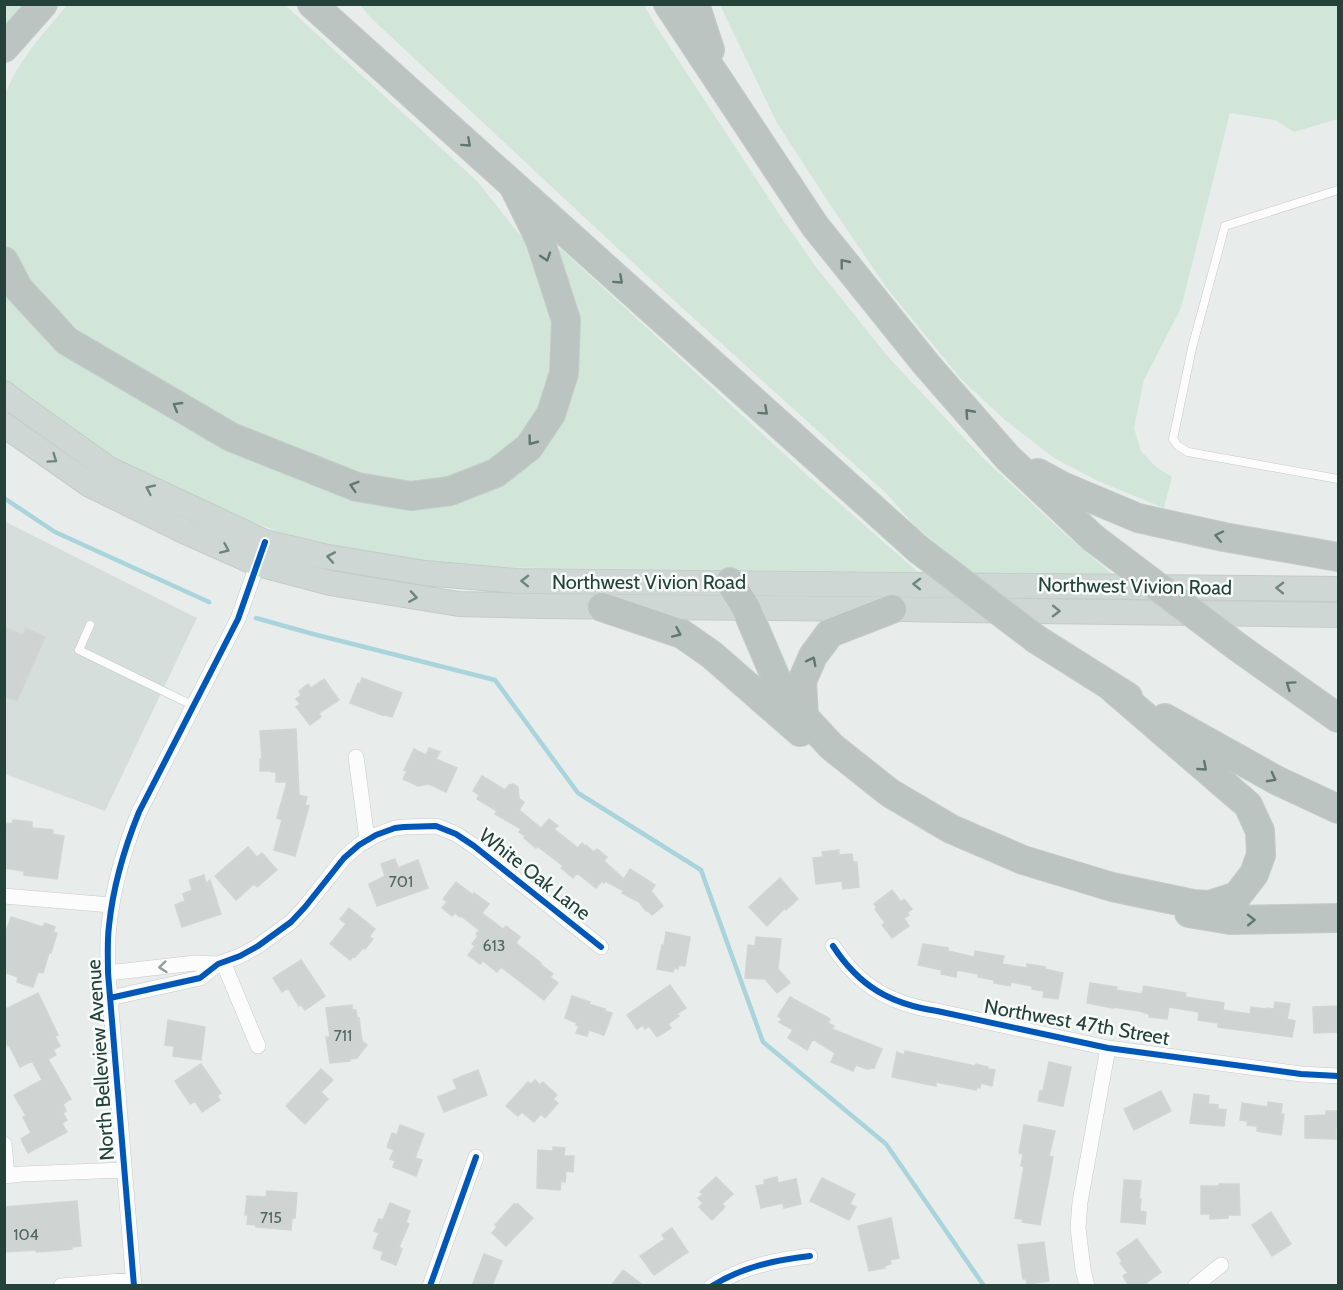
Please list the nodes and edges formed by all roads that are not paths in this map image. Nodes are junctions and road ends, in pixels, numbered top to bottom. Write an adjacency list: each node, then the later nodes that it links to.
1 (43, 4): 6 (highway)
2 (312, 4): 9 (highway)
3 (339, 4): 9 (highway)
4 (668, 4): 8 (highway)
5 (694, 4): 8 (highway)
6 (10, 41): 7 (highway)
7 (4, 70)
8 (722, 86): 15 (highway, one-way to 8)
9 (423, 104): 10 (highway, one-way to 10)
10 (513, 185): 12 (highway, one-way to 12); 26 (highway, one-way to 26, bridge)
11 (1338, 190): 16 (lane)
12 (4, 261)
13 (4, 393): 17 (main road, Northwest Vivion Road, one-way to 13)
14 (4, 425): 17 (main road, Northwest Vivion Road, one-way to 17)
15 (1008, 456): 18 (highway, one-way to 15); 29 (highway, one-way to 15, bridge)
16 (1338, 479)
17 (261, 553): 19 (main road, Northwest Vivion Road, one-way to 17); 21 (main road, Northwest Vivion Road, one-way to 21); 27 (street, North Belleview Avenue)
18 (1338, 557)
19 (730, 582): 20 (main road, Northwest Vivion Road, one-way to 19); 22 (highway)
20 (1338, 589)
21 (602, 607): 22 (main road, Northwest Vivion Road); 35 (highway, one-way to 35)
22 (746, 608): 23 (main road, Northwest Vivion Road); 28 (highway)
23 (892, 609): 24 (main road, Northwest Vivion Road, one-way to 24); 28 (highway, one-way to 23)
24 (1338, 615)
25 (90, 625): 27 (lane)
26 (1111, 687): 28 (highway, one-way to 28); 31 (highway, one-way to 31)
27 (194, 706): 34 (street, North Belleview Avenue)
28 (804, 717)
29 (1338, 718)
30 (356, 757): 32 (street)
31 (1338, 809)
32 (367, 839): 37 (street, White Oak Lane); 38 (street, White Oak Lane)
33 (4, 896): 34 (street)
34 (111, 905): 39 (street, North Belleview Avenue)
35 (1338, 918)
36 (833, 946): 42 (street, Northwest 47th Street)
37 (601, 947)
38 (220, 963): 39 (street, White Oak Lane, one-way to 39); 40 (street, White Oak Lane); 41 (street)
39 (108, 973): 40 (street, North Belleview Avenue)
40 (110, 998): 46 (street, North Belleview Avenue)
41 (258, 1046)
42 (1108, 1048): 43 (street, Northwest 47th Street); 54 (street)
43 (1338, 1076)
44 (4, 1144): 47 (street)
45 (476, 1156): 52 (street)
46 (124, 1170): 47 (street); 50 (street, North Belleview Avenue)
47 (6, 1175)
48 (810, 1256): 53 (street)
49 (1221, 1265): 55 (street)
50 (133, 1283): 51 (street)
51 (61, 1286)
52 (430, 1286)
53 (712, 1286)
54 (1087, 1286)
55 (1195, 1286)

